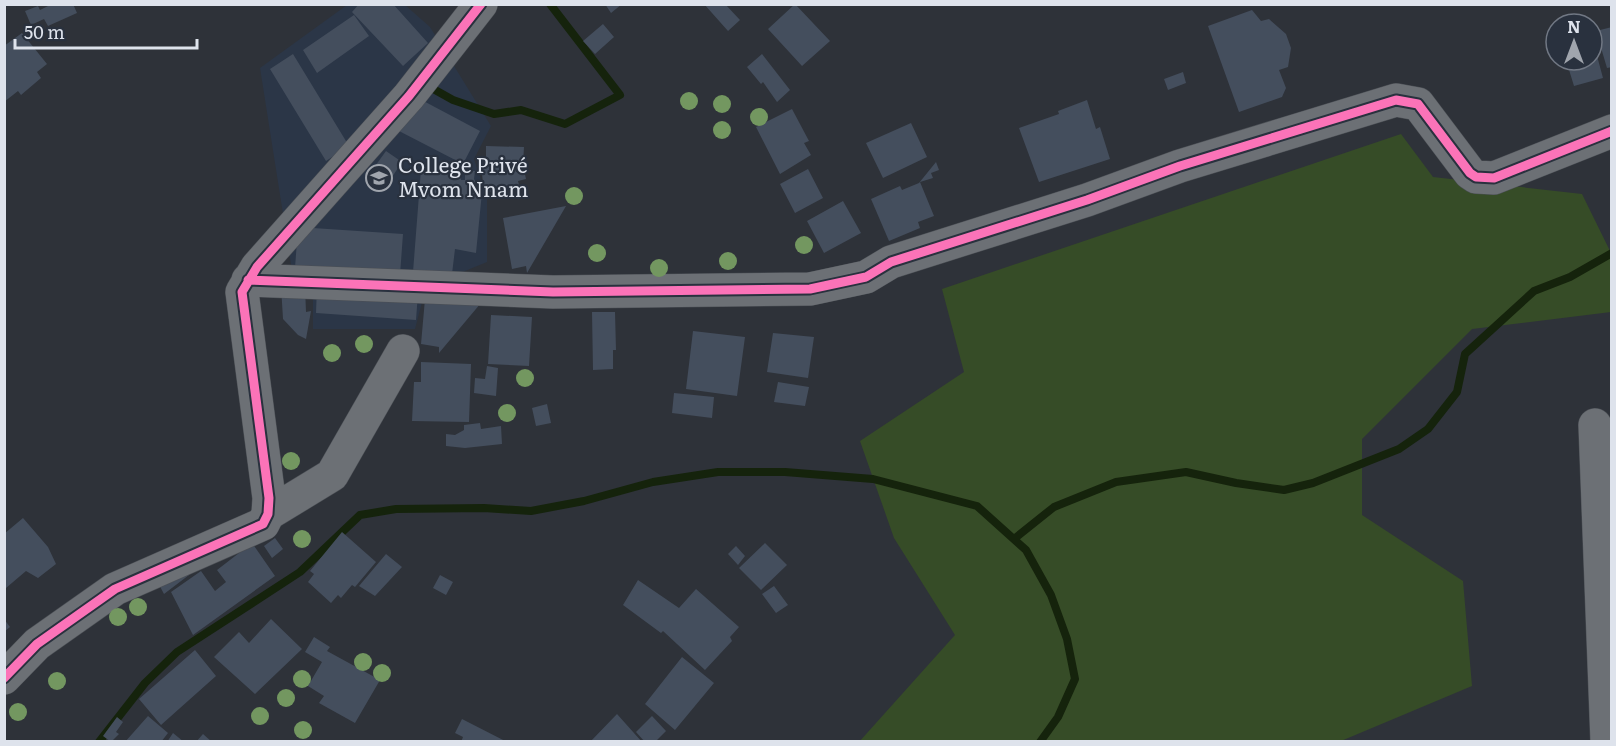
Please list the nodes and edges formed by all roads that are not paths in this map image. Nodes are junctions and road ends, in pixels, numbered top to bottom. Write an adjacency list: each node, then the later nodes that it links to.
1 (481, 4): 3 (street)
2 (1611, 131): 3 (street)
3 (248, 280): 6 (street)
4 (403, 351): 6 (street)
5 (1595, 425): 8 (street)
6 (268, 514): 7 (street)
7 (4, 678)
8 (1607, 741)

